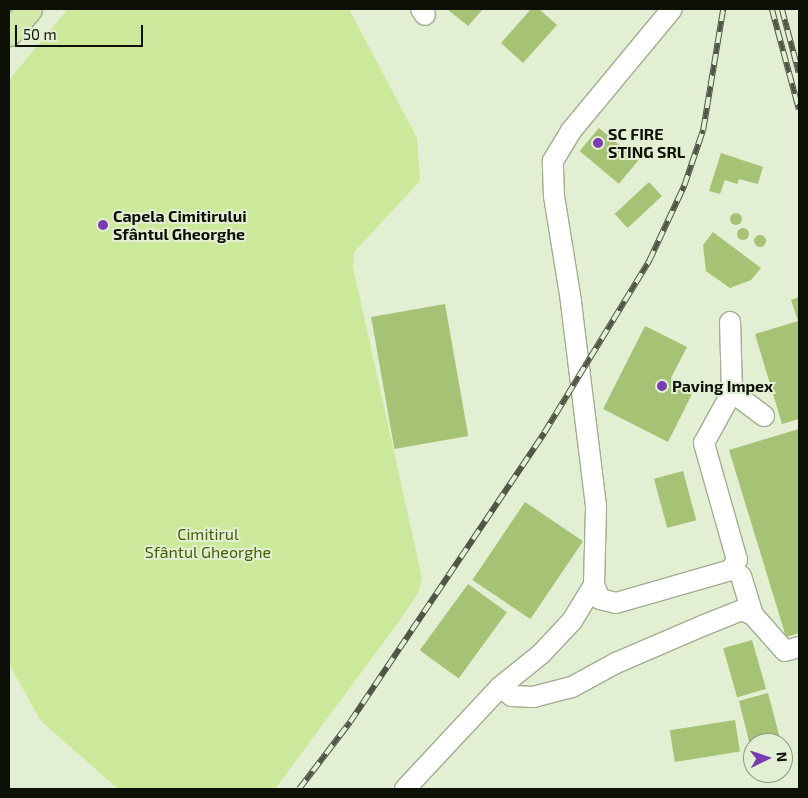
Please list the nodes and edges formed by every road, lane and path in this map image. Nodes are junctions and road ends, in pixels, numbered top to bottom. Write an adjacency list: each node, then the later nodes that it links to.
1 (29, 9): 3 (main road)
2 (672, 9): 8 (street)
3 (9, 33)
4 (730, 322): 5 (street)
5 (732, 392): 6 (street); 7 (street)
6 (764, 416)
7 (736, 569): 8 (street); 9 (street)
8 (594, 585): 11 (street)
9 (747, 607): 10 (street); 11 (street)
10 (799, 647)
11 (500, 688): 12 (street)
12 (405, 789)

